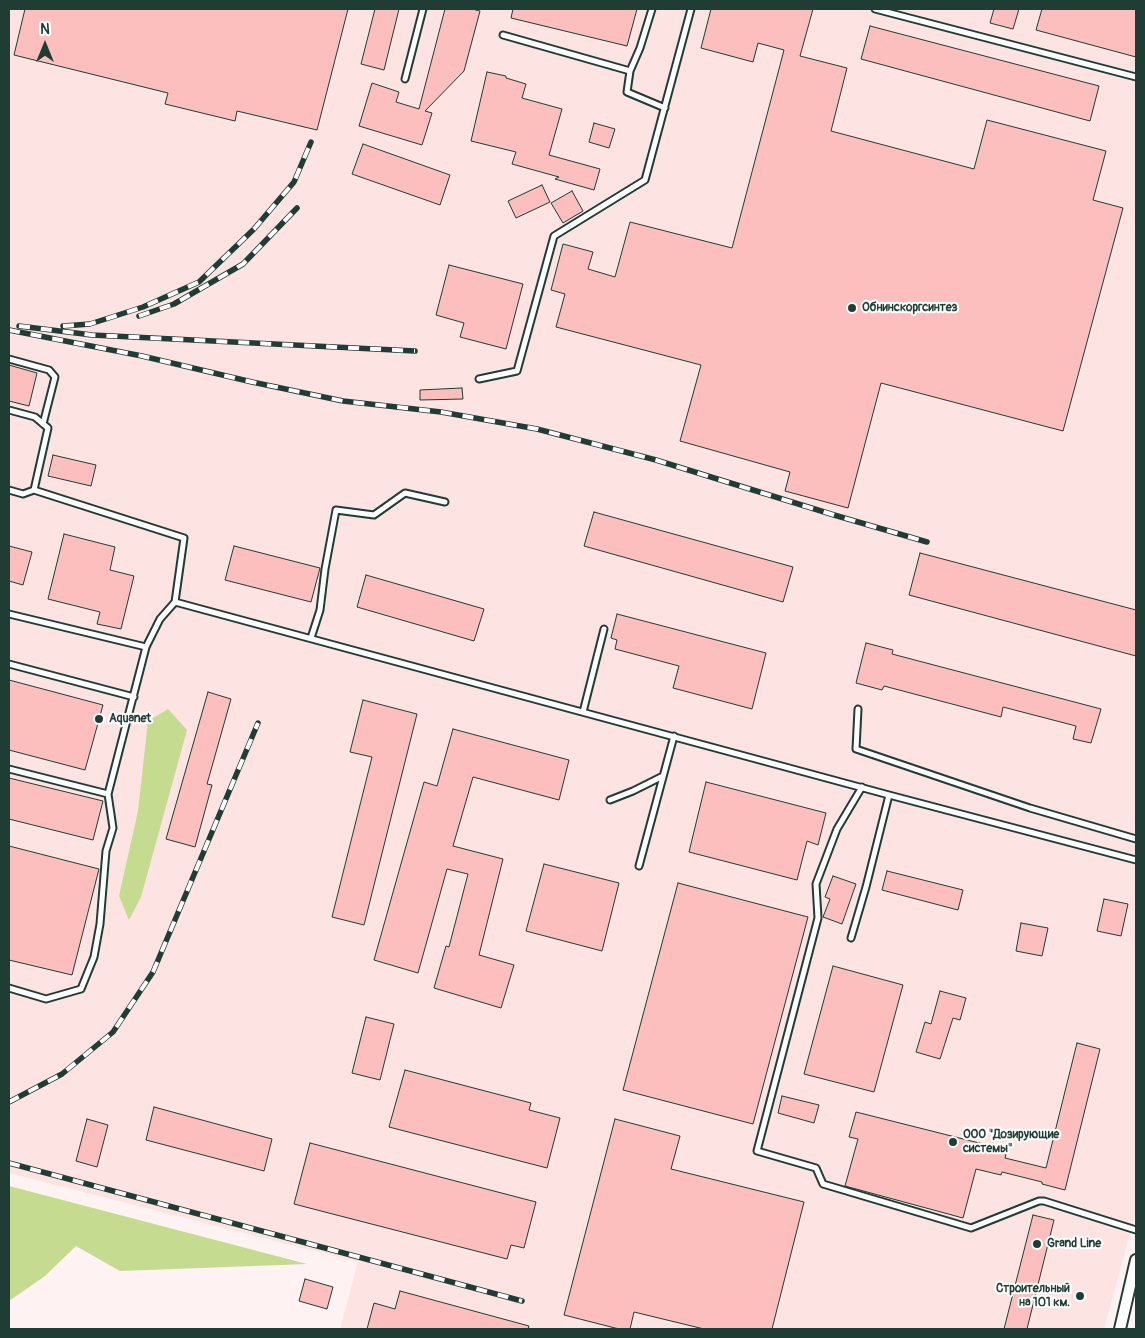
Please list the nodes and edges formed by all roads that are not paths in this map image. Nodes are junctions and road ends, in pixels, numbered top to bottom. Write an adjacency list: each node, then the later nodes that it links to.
1 (423, 9): 8 (lane)
2 (652, 9): 6 (lane)
3 (691, 9): 9 (lane)
4 (875, 9): 7 (lane)
5 (503, 34): 6 (lane)
6 (630, 71): 9 (lane)
7 (1136, 77)
8 (405, 79)
9 (665, 108): 11 (lane)
10 (9, 360): 13 (lane)
11 (479, 379)
12 (9, 410): 13 (lane)
13 (43, 424): 15 (lane)
14 (9, 490): 15 (lane)
15 (34, 490): 17 (lane)
16 (445, 502): 20 (lane)
17 (175, 602): 20 (lane); 21 (lane)
18 (9, 614): 21 (lane)
19 (604, 629): 25 (lane)
20 (311, 638): 25 (lane)
21 (146, 647): 23 (lane)
22 (9, 664): 23 (lane)
23 (134, 696): 30 (lane)
24 (858, 709): 33 (lane)
25 (583, 712): 26 (lane)
26 (674, 736): 28 (lane); 29 (lane)
27 (9, 769): 30 (lane)
28 (663, 776): 32 (lane); 35 (lane)
29 (862, 787): 31 (lane); 38 (lane)
30 (108, 794): 37 (lane)
31 (888, 795): 34 (lane); 36 (lane)
32 (610, 800)
33 (1136, 839)
34 (1136, 860)
35 (639, 866)
36 (851, 938)
37 (9, 988)
38 (1136, 1230)
39 (1136, 1260): 40 (street)
40 (1120, 1329)

